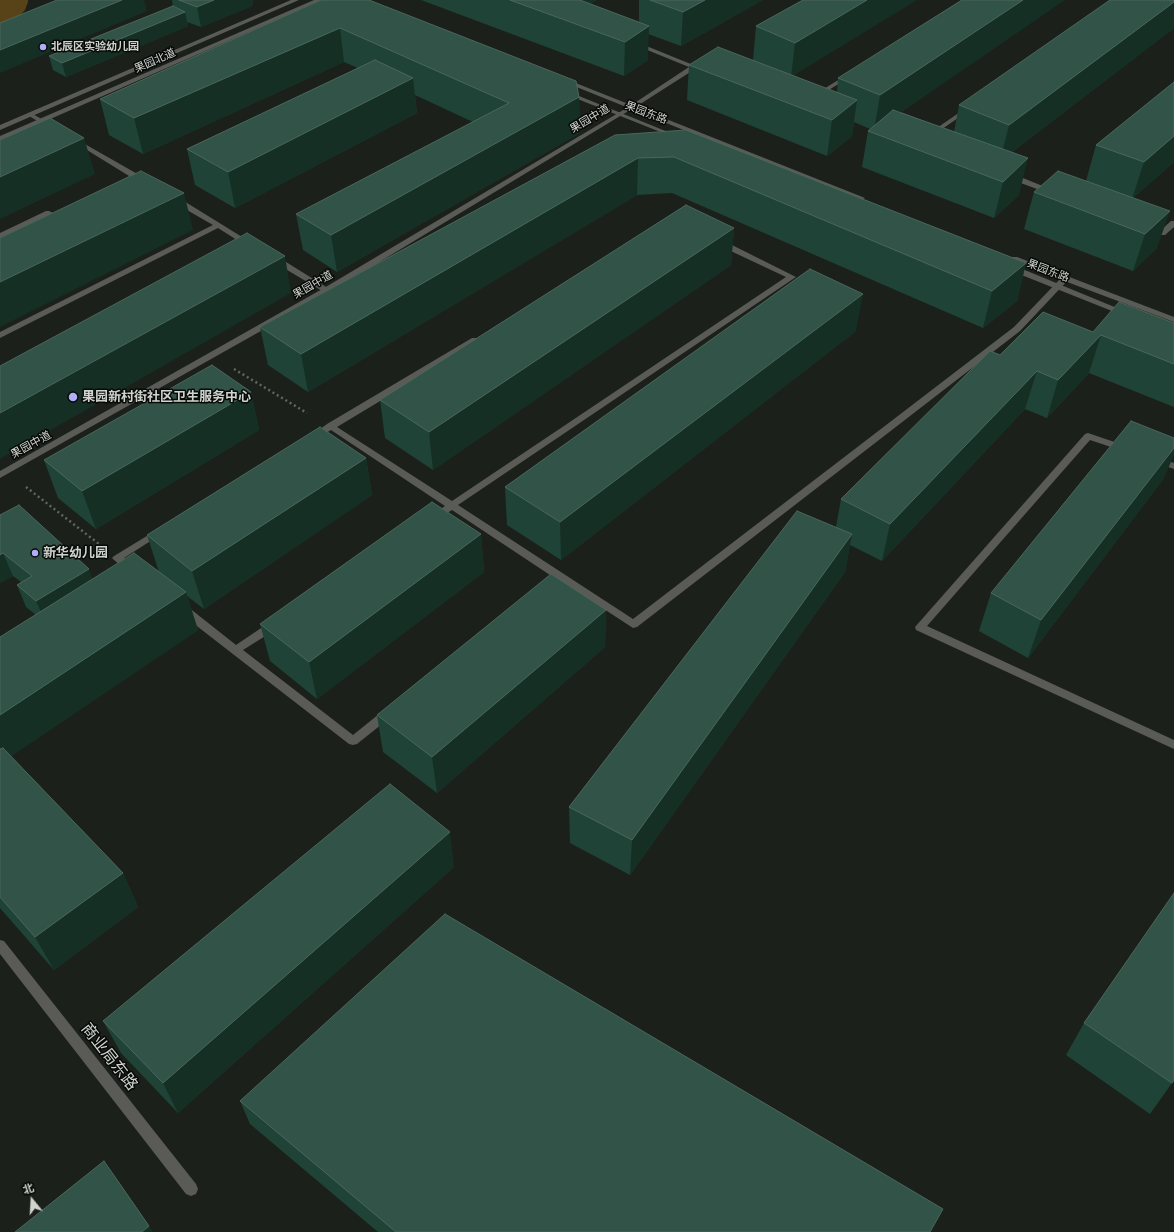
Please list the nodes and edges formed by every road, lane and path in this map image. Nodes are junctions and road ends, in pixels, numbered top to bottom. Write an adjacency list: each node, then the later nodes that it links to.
1 (296, 0): 13 (street, 果园北道)
2 (319, 0): 14 (street, 果园北道)
3 (629, 41): 4 (street)
4 (694, 67): 6 (street); 11 (street, 果园中道)
5 (856, 71): 9 (street)
6 (708, 72)
7 (559, 78): 11 (street, 果园东路)
8 (560, 91): 12 (street, 果园东路)
9 (809, 100)
10 (972, 105): 18 (street)
11 (632, 107): 12 (street, 果园中道); 25 (street, 果园东路)
12 (619, 114): 20 (street, 果园东路); 36 (street, 果园中道)
13 (31, 115): 14 (street); 15 (street, 果园北道)
14 (42, 121): 16 (street); 19 (street, 果园北道)
15 (0, 128)
16 (55, 129)
17 (69, 137): 22 (street)
18 (926, 137)
19 (0, 140)
20 (686, 140)
21 (1001, 172): 23 (street)
22 (151, 185)
23 (1059, 194)
24 (171, 197): 28 (street)
25 (865, 200)
26 (49, 213): 30 (street)
27 (1174, 223): 29 (street)
28 (219, 225): 36 (street); 40 (street)
29 (1140, 225)
30 (0, 236)
31 (710, 238): 48 (street)
32 (1006, 255): 34 (street, 果园东路)
33 (1005, 266): 35 (street, 果园东路)
34 (1065, 279): 35 (street); 38 (street, 果园东路)
35 (1057, 286): 37 (street, 果园东路); 53 (street)
36 (327, 290): 41 (street, 果园中道)
37 (1130, 315)
38 (1174, 320)
39 (486, 334): 42 (street)
40 (0, 335)
41 (212, 356): 42 (path); 47 (street, 果园中道)
42 (330, 426): 43 (street); 48 (street)
43 (303, 443)
44 (1131, 451): 59 (street)
45 (1145, 456): 46 (street)
46 (1174, 466)
47 (3, 474): 51 (path)
48 (452, 505): 49 (street); 53 (street)
49 (426, 523)
50 (170, 525): 51 (street)
51 (117, 558): 52 (street)
52 (142, 577)
53 (564, 578): 54 (street)
54 (540, 597)
55 (173, 602): 57 (street)
56 (282, 619): 57 (street)
57 (236, 650): 58 (street)
58 (397, 707)
59 (1174, 745)
60 (0, 945): 61 (street, 商业局东路)
61 (191, 1189)

